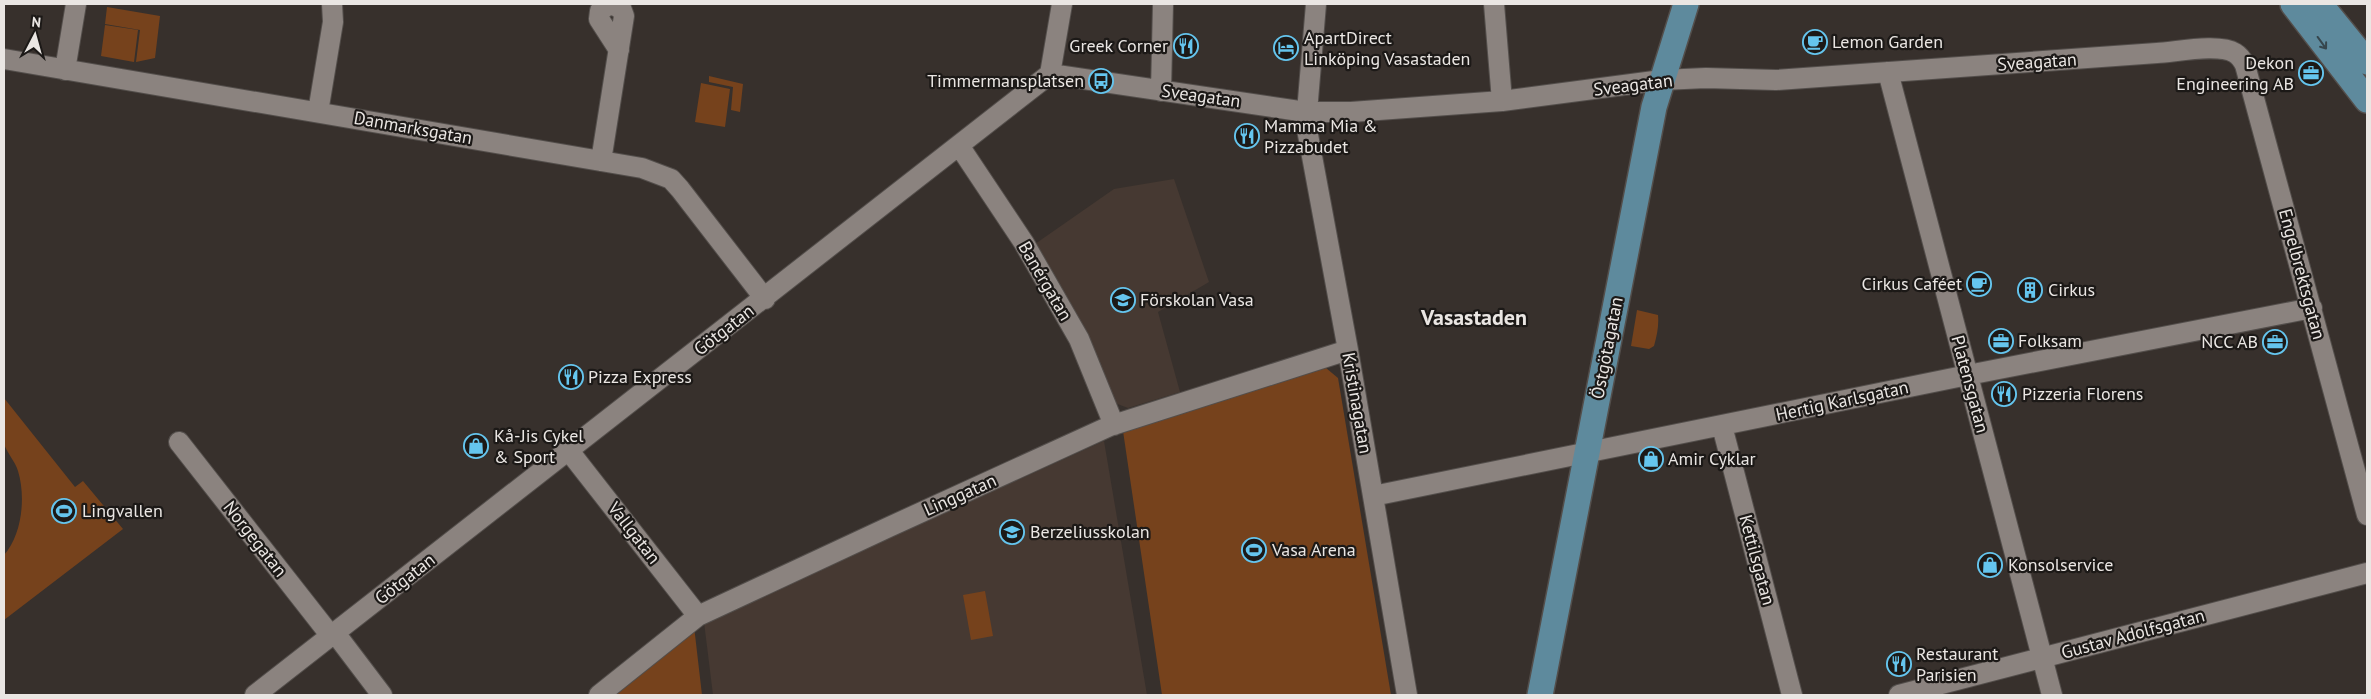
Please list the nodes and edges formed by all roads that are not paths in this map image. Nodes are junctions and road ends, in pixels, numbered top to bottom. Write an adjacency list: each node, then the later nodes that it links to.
1 (76, 4): 14 (street)
2 (332, 4): 21 (street)
3 (1062, 4): 16 (street)
4 (1163, 4): 18 (street)
5 (1316, 4): 22 (street, Kristinagatan)
6 (1494, 4): 20 (street)
7 (1686, 4): 17 (main road, Östgötagatan)
8 (2293, 4): 19 (main road, one-way to 19)
9 (2320, 4): 13 (main road)
10 (2219, 49): 15 (street, Sveagatan); 26 (street, Engelbrektsgatan)
11 (619, 50): 24 (street)
12 (4, 59): 14 (street, Danmarksgatan)
13 (2367, 62)
14 (65, 70): 21 (street, Danmarksgatan)
15 (1888, 72): 17 (street, Sveagatan); 28 (street, Platensgatan)
16 (1050, 74): 18 (street, Sveagatan); 23 (street, Götgatan)
17 (1662, 80): 20 (street, Sveagatan); 33 (main road, Östgötagatan)
18 (1161, 90): 22 (street, Sveagatan)
19 (2367, 100)
20 (1502, 101): 22 (street, Sveagatan)
21 (318, 112): 24 (street, Danmarksgatan)
22 (1306, 112): 27 (street, Kristinagatan)
23 (960, 147): 25 (street, Götgatan); 29 (street, Banérgatan)
24 (601, 161): 25 (street, Danmarksgatan)
25 (765, 299): 32 (street, Götgatan)
26 (2312, 308): 28 (street, Hertig Karlsgatan); 35 (street, Engelbrektsgatan)
27 (1348, 350): 29 (street, Linggatan); 34 (street, Kristinagatan)
28 (1968, 374): 30 (street, Hertig Karlsgatan); 39 (street, Platensgatan)
29 (1114, 425): 37 (street, Linggatan)
30 (1722, 426): 33 (street, Hertig Karlsgatan); 45 (street, Kettilsgatan)
31 (179, 442): 38 (street, Norgegatan)
32 (569, 451): 37 (street, Vallgatan); 38 (street, Götgatan)
33 (1587, 452): 34 (street, Hertig Karlsgatan); 44 (main road, Östgötagatan)
34 (1372, 496): 43 (street, Kristinagatan)
35 (2367, 515)
36 (2367, 573): 39 (street, Gustav Adolfsgatan)
37 (698, 616): 42 (street, Linggatan)
38 (333, 635): 40 (street, Götgatan); 41 (street, Norgegatan)
39 (2042, 658): 46 (street, Gustav Adolfsgatan); 47 (street, Platensgatan)
40 (255, 695)
41 (382, 695)
42 (599, 695)
43 (1407, 695)
44 (1540, 695)
45 (1792, 695)
46 (1900, 695)
47 (2052, 695)

